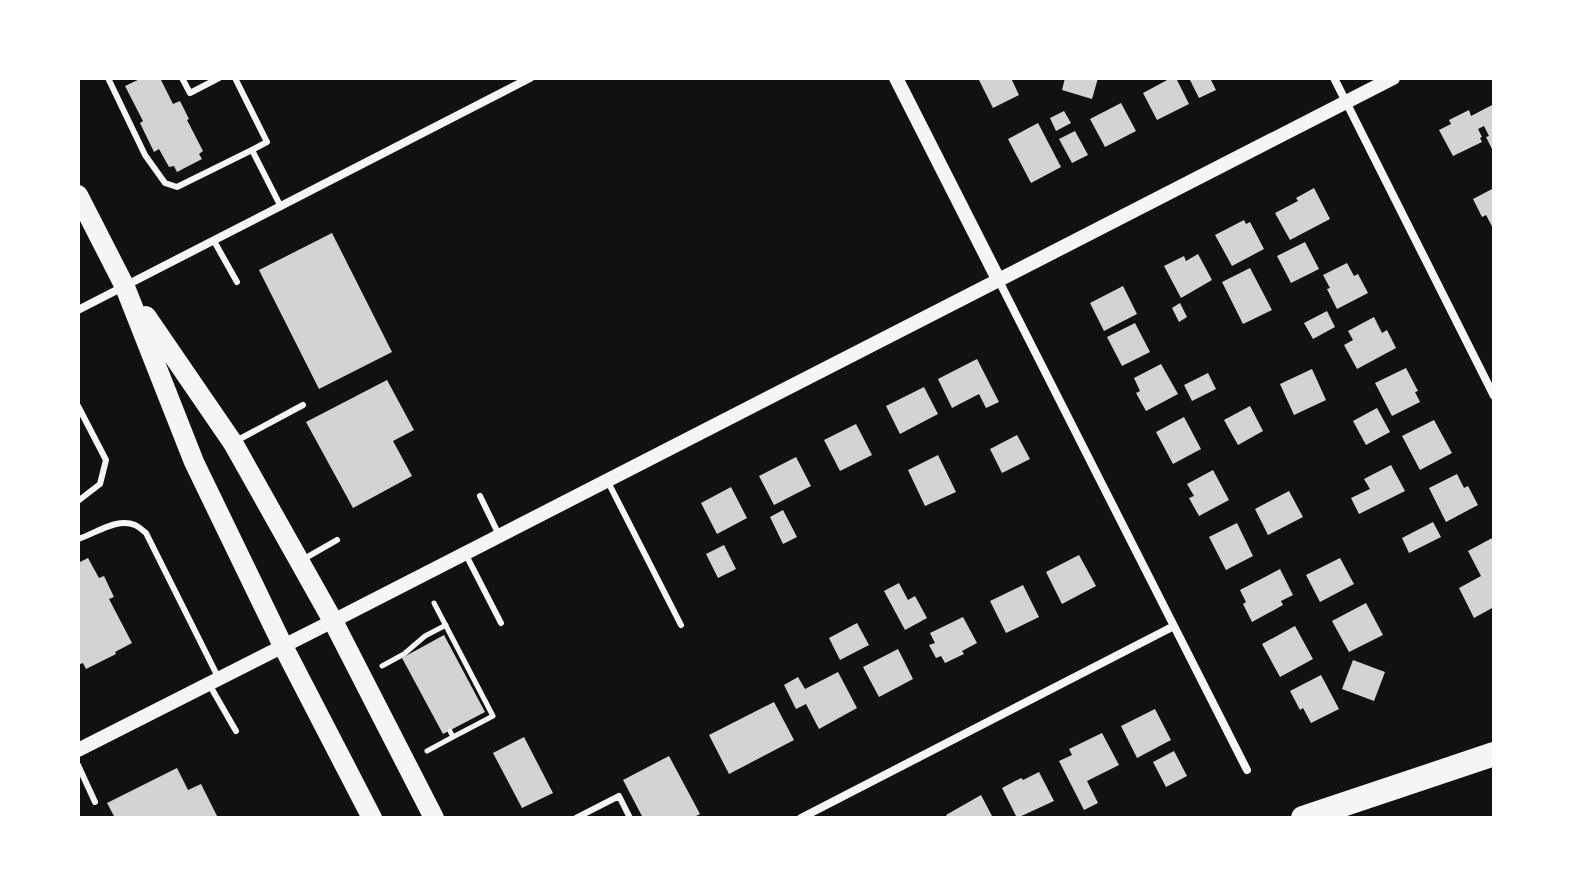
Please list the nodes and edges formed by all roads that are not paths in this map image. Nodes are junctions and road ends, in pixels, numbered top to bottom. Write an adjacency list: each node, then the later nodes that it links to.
1 (108, 78): 10 (lane)
2 (182, 78): 3 (lane)
3 (219, 78)
4 (235, 78): 10 (lane)
5 (530, 78): 12 (street)
6 (896, 78): 15 (street)
7 (1334, 78): 9 (street)
8 (1393, 78): 9 (street)
9 (1346, 103): 15 (street); 19 (street)
10 (252, 150): 12 (lane)
11 (78, 195): 13 (main road)
12 (281, 207): 14 (street)
13 (84, 224): 17 (main road)
14 (214, 241): 16 (lane); 17 (street)
15 (998, 279): 23 (street); 36 (street)
16 (237, 282)
17 (125, 287): 18 (street); 22 (main road); 37 (main road)
18 (78, 310)
19 (1494, 396)
20 (303, 405): 22 (lane)
21 (78, 406): 25 (lane)
22 (233, 443): 32 (main road)
23 (607, 480): 27 (street); 35 (lane)
24 (480, 496): 27 (lane)
25 (78, 501)
26 (94, 534): 28 (lane); 30 (lane); 38 (lane)
27 (499, 535): 31 (street)
28 (78, 539)
29 (337, 540): 32 (lane)
30 (78, 547)
31 (465, 553): 33 (street); 34 (lane)
32 (299, 562): 33 (main road)
33 (333, 621): 37 (street); 46 (main road)
34 (501, 623)
35 (681, 625)
36 (1174, 626): 43 (street); 49 (street)
37 (283, 646): 38 (street); 45 (main road)
38 (214, 681): 39 (lane); 40 (street)
39 (236, 731)
40 (78, 750)
41 (1494, 754): 50 (highway)
42 (78, 765): 44 (lane)
43 (1247, 770)
44 (95, 802)
45 (372, 818)
46 (434, 818)
47 (576, 818): 48 (lane)
48 (630, 818)
49 (801, 818)
50 (1303, 818)

